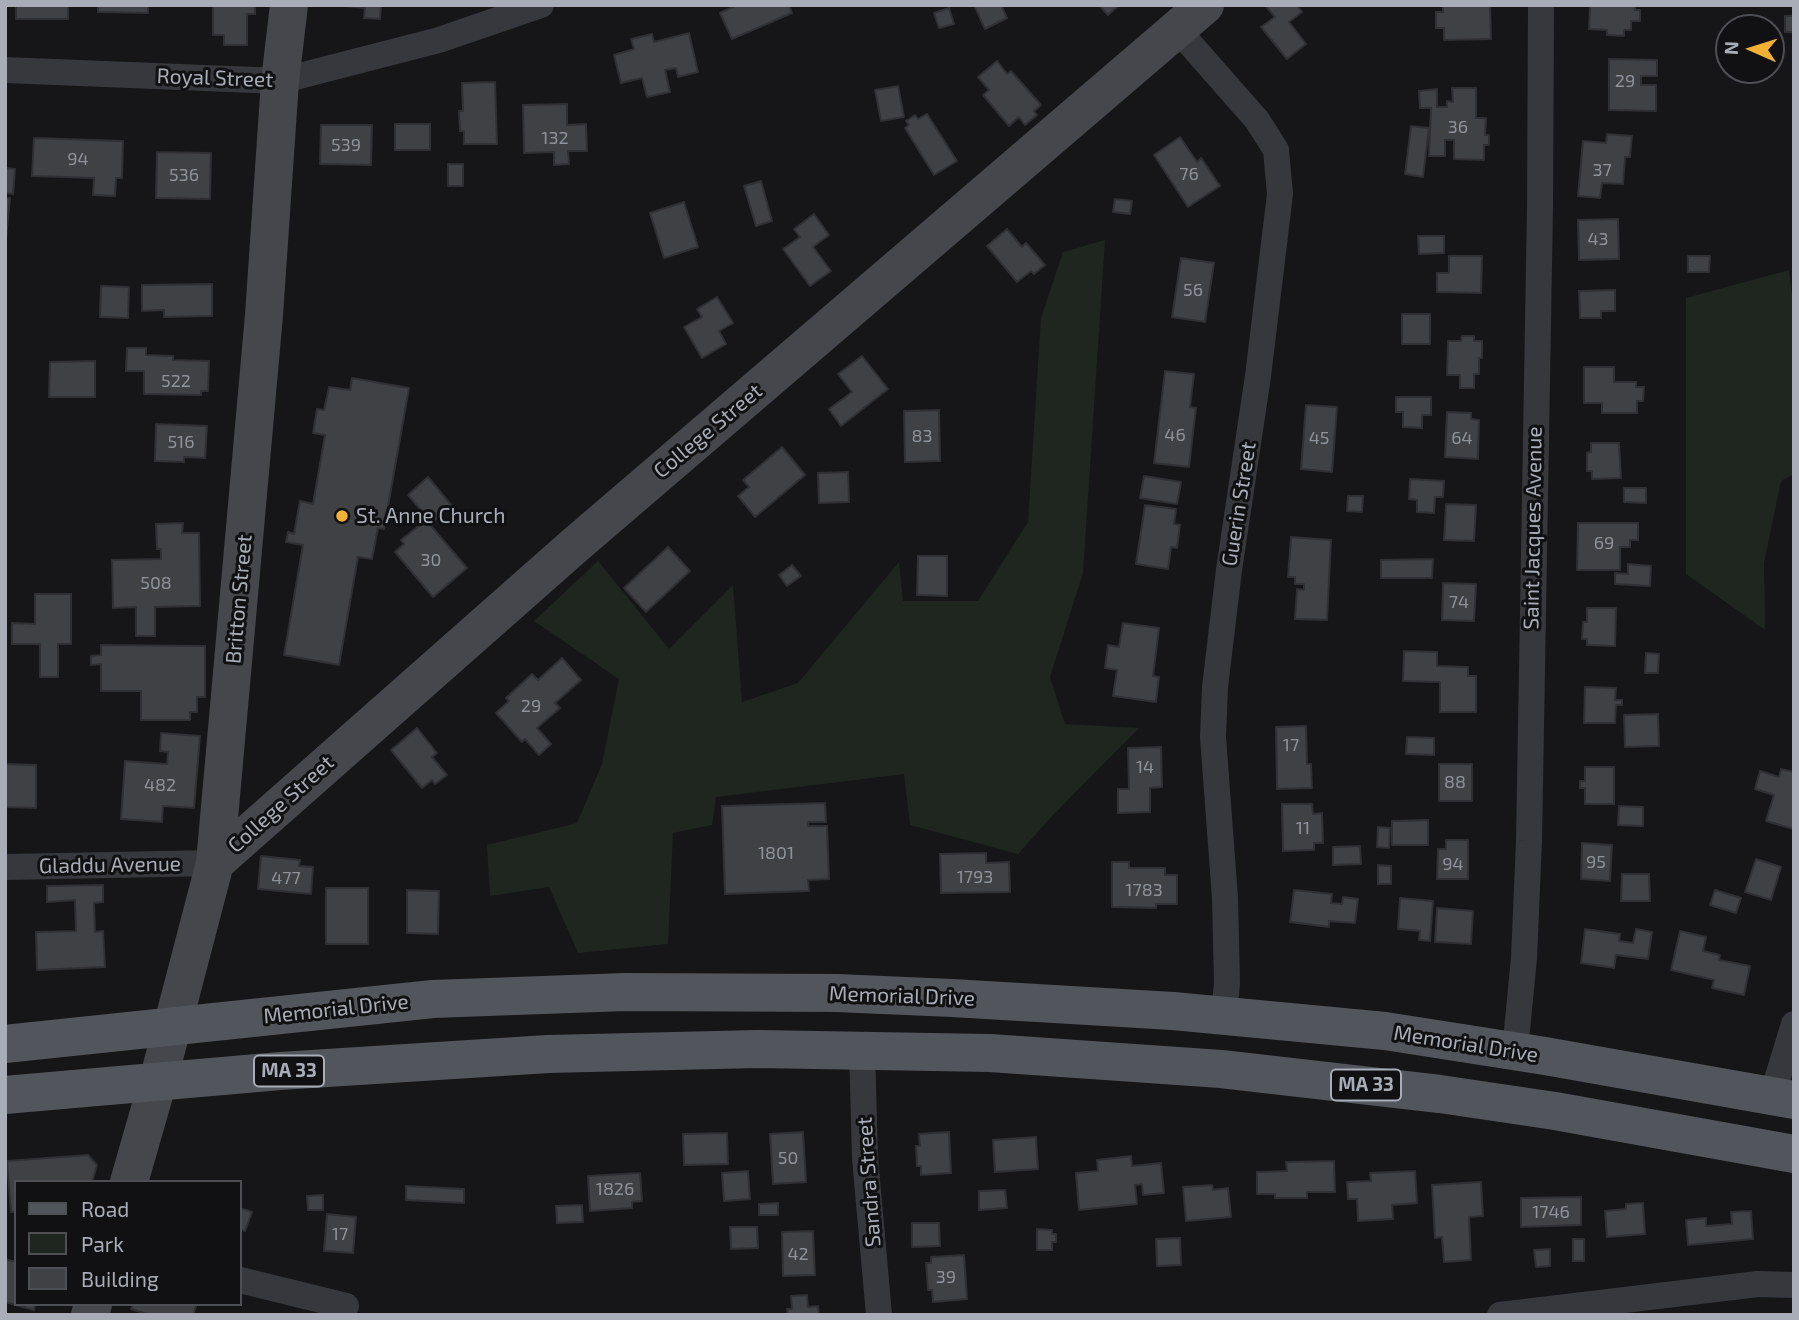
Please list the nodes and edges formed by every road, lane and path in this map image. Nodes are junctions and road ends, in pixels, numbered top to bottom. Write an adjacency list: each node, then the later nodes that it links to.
1 (289, 5): 6 (street, Britton Street)
2 (541, 5): 6 (street, Royal Street)
3 (1541, 5): 14 (street, Saint Jacques Avenue)
4 (1191, 17): 7 (street, College Street); 9 (street, Guerin Street)
5 (5, 70): 6 (street, Royal Street)
6 (280, 81): 7 (street, Britton Street)
7 (215, 863): 8 (street, Gladdu Avenue); 11 (street, Britton Street)
8 (5, 867)
9 (1224, 1015): 11 (main road, Memorial Drive); 14 (main road, Memorial Drive)
10 (1794, 1024): 17 (street)
11 (171, 1026): 12 (main road, Memorial Drive); 15 (street, Britton Street)
12 (5, 1044)
13 (862, 1049): 15 (main road, MA 33); 18 (main road, MA 33); 23 (street, Sandra Street)
14 (1514, 1051): 17 (main road, Memorial Drive)
15 (158, 1081): 16 (main road, MA 33); 19 (street, Britton Street)
16 (5, 1095)
17 (1783, 1098)
18 (1794, 1154)
19 (130, 1180)
20 (242, 1280): 22 (street)
21 (1794, 1285): 24 (street)
22 (346, 1306)
23 (879, 1315)
24 (1500, 1315)

